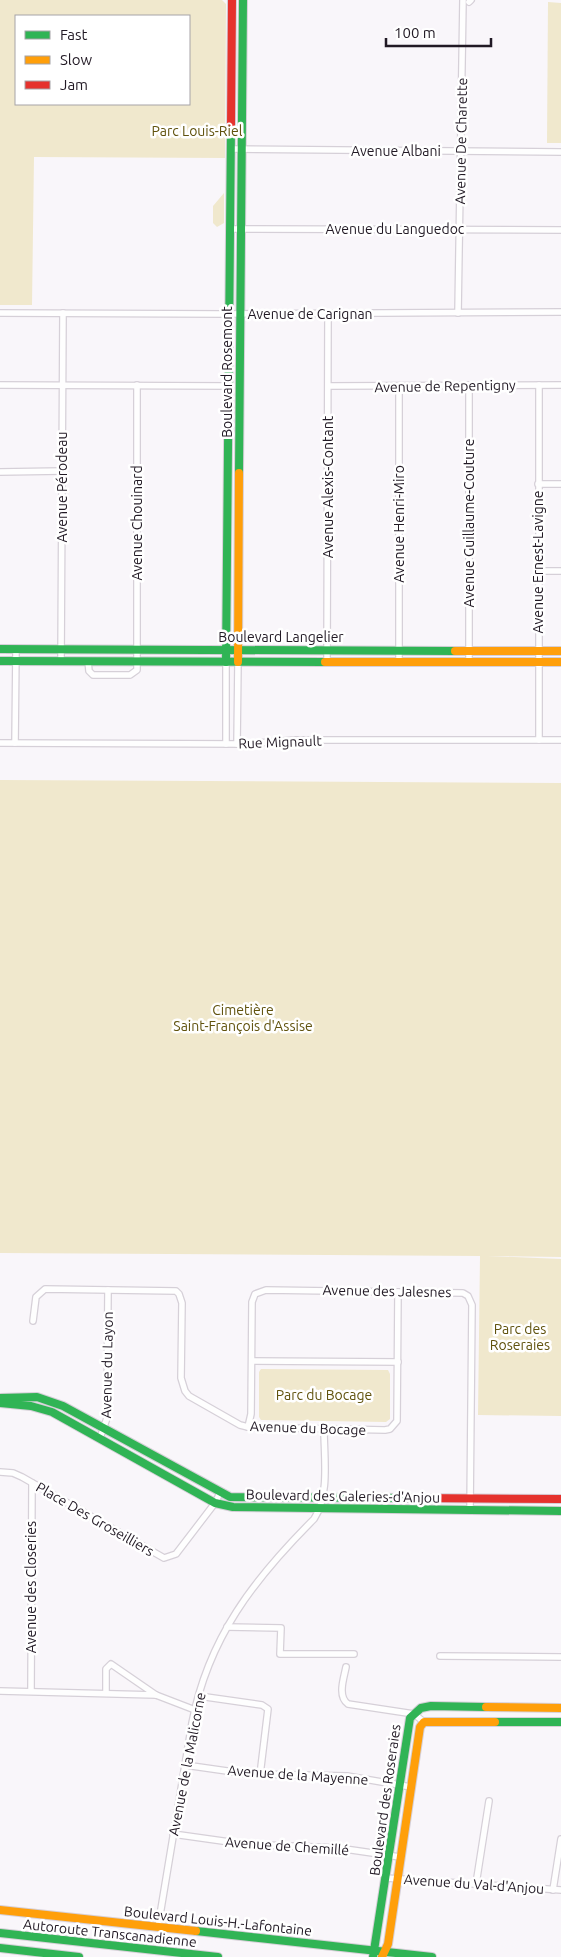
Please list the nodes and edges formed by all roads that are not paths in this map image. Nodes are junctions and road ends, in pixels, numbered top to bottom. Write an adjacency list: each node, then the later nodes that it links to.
1 (232, 0): 5 (main road, Boulevard Rosemont)
2 (243, 0): 4 (main road, Boulevard Rosemont)
3 (468, 1): 6 (street, Avenue De Charette)
4 (241, 149): 5 (street, Avenue Albani); 6 (street, Avenue Albani); 8 (main road, Boulevard Rosemont)
5 (231, 150): 9 (main road, Boulevard Rosemont)
6 (461, 151): 7 (street, Avenue Albani); 10 (street, Avenue De Charette)
7 (561, 152)
8 (241, 228): 9 (street, Avenue du Languedoc); 10 (street, Avenue du Languedoc); 17 (main road, Boulevard Rosemont)
9 (229, 229): 16 (main road, Boulevard Rosemont)
10 (460, 229): 11 (street, Avenue du Languedoc); 15 (street, Avenue De Charette)
11 (561, 230)
12 (561, 312): 15 (street, Avenue de Carignan)
13 (0, 313): 14 (street, Avenue de Carignan)
14 (63, 313): 16 (street, Avenue de Carignan); 20 (street, Avenue Pérodeau)
15 (458, 313): 18 (street, Avenue de Carignan)
16 (229, 314): 17 (street, Avenue de Carignan); 25 (main road, Boulevard Rosemont)
17 (240, 314): 18 (street, Avenue de Carignan); 39 (main road, Boulevard Rosemont)
18 (328, 314): 26 (street, Avenue Alexis-Contant)
19 (0, 385): 20 (street)
20 (62, 385): 24 (street); 28 (street, Avenue Pérodeau)
21 (469, 385): 22 (street, Avenue de Repentigny); 27 (street, Avenue de Repentigny); 42 (street, Avenue Guillaume-Couture)
22 (538, 385): 23 (street, Avenue de Repentigny); 30 (street, Avenue Ernest-Lavigne)
23 (561, 385)
24 (138, 386): 25 (street); 36 (street, Avenue Chouinard)
25 (228, 386): 38 (main road, Boulevard Rosemont)
26 (329, 386): 27 (street, Avenue de Repentigny); 40 (street, Avenue Alexis-Contant)
27 (399, 386): 41 (street, Avenue Henri-Miro)
28 (62, 471): 29 (street); 35 (street, Avenue Pérodeau)
29 (0, 472)
30 (538, 484): 31 (street); 32 (street, Avenue Ernest-Lavigne)
31 (561, 484)
32 (538, 571): 33 (street); 43 (street, Avenue Ernest-Lavigne)
33 (561, 571)
34 (0, 649): 37 (main road, Boulevard Langelier)
35 (60, 649): 36 (main road, Boulevard Langelier); 37 (main road, Boulevard Langelier); 47 (street, Avenue Pérodeau)
36 (136, 649): 38 (main road, Boulevard Langelier); 53 (street, Avenue Chouinard)
37 (16, 650): 46 (street)
38 (226, 650): 39 (main road, Boulevard Langelier); 54 (main road, Boulevard Rosemont)
39 (238, 650): 40 (main road, Boulevard Langelier); 55 (main road, Boulevard Rosemont)
40 (327, 650): 41 (main road, Boulevard Langelier); 49 (street, Avenue Alexis-Contant)
41 (399, 650): 42 (main road, Boulevard Langelier); 50 (street, Avenue Henri-Miro)
42 (469, 650): 43 (main road, Boulevard Langelier); 51 (street, Avenue Guillaume-Couture)
43 (539, 651): 44 (main road, Boulevard Langelier); 52 (street, Avenue Ernest-Lavigne)
44 (561, 651)
45 (0, 661): 46 (main road, Boulevard Langelier)
46 (16, 661): 47 (main road, Boulevard Langelier); 60 (street)
47 (60, 661): 48 (main road, Boulevard Langelier)
48 (88, 661): 53 (main road, Boulevard Langelier); 53 (street)
49 (327, 661): 50 (main road, Boulevard Langelier); 55 (main road, Boulevard Langelier)
50 (399, 661): 51 (main road, Boulevard Langelier)
51 (469, 661): 52 (main road, Boulevard Langelier)
52 (538, 661): 56 (main road, Boulevard Langelier); 57 (street, Avenue Ernest-Lavigne)
53 (137, 662): 54 (main road, Boulevard Langelier)
54 (226, 662): 55 (main road, Boulevard Langelier); 61 (street, Boulevard Rosemont)
55 (238, 662): 62 (street, Boulevard Rosemont)
56 (561, 662)
57 (539, 740): 58 (street, Rue Mignault); 62 (street, Rue Mignault)
58 (561, 740)
59 (0, 743): 60 (street, Rue Mignault)
60 (15, 743): 61 (street, Rue Mignault)
61 (226, 744): 62 (street, Rue Mignault)
62 (237, 744)
63 (108, 1290): 65 (street, Avenue du Bocage); 70 (street, Avenue du Bocage); 71 (street, Avenue du Layon)
64 (398, 1292): 66 (street, Avenue des Jalesnes); 67 (street, Avenue du Bocage); 79 (street, Avenue des Jalesnes)
65 (34, 1321)
66 (252, 1361): 67 (street); 70 (street, Avenue des Jalesnes)
67 (398, 1362): 72 (street, Avenue du Bocage)
68 (0, 1398): 71 (main road, Boulevard des Galeries-d'Anjou)
69 (0, 1403): 73 (main road, Boulevard des Galeries-d'Anjou)
70 (248, 1427): 72 (street, Avenue du Bocage)
71 (105, 1429): 73 (street, Avenue du Layon); 76 (main road, Boulevard des Galeries-d'Anjou)
72 (324, 1429): 77 (street, Avenue de la Malicorne)
73 (100, 1438): 80 (main road, Boulevard des Galeries-d'Anjou)
74 (0, 1472): 75 (street, Place Des Groseilliers)
75 (32, 1483): 80 (street, Place Des Groseilliers); 90 (street, Avenue des Closeries)
76 (220, 1493): 77 (main road, Boulevard des Galeries-d'Anjou); 80 (street, Place Des Groseilliers)
77 (323, 1498): 79 (main road, Boulevard des Galeries-d'Anjou); 81 (street, Avenue de la Malicorne)
78 (561, 1499): 79 (main road, Boulevard des Galeries-d'Anjou)
79 (470, 1500): 82 (street, Avenue des Jalesnes)
80 (215, 1503): 81 (main road, Boulevard des Galeries-d'Anjou)
81 (320, 1509): 82 (main road, Boulevard des Galeries-d'Anjou); 84 (street, Avenue de la Malicorne)
82 (470, 1510): 83 (main road, Boulevard des Galeries-d'Anjou)
83 (561, 1511)
84 (227, 1627): 85 (street); 93 (street, Avenue de la Malicorne)
85 (354, 1654)
86 (440, 1656): 87 (street)
87 (561, 1657)
88 (346, 1667): 96 (street)
89 (0, 1691): 90 (street)
90 (31, 1691): 91 (street)
91 (106, 1693): 92 (street); 92 (street)
92 (156, 1695): 95 (street)
93 (199, 1696): 95 (street, Avenue de la Malicorne); 100 (street)
94 (561, 1708): 96 (main road, Boulevard des Roseraies)
95 (195, 1710): 99 (street, Avenue de la Malicorne)
96 (414, 1714): 97 (street); 101 (main road, Boulevard des Roseraies)
97 (424, 1722): 98 (main road, Boulevard des Roseraies); 102 (main road, Boulevard des Roseraies)
98 (561, 1722)
99 (185, 1765): 100 (street, Avenue de la Mayenne); 104 (street, Avenue de la Malicorne)
100 (260, 1775): 101 (street, Avenue de la Mayenne)
101 (400, 1785): 102 (street, Avenue de la Mayenne); 106 (main road, Boulevard des Roseraies)
102 (411, 1787): 107 (main road, Boulevard des Roseraies)
103 (489, 1801): 110 (street)
104 (173, 1834): 106 (street, Avenue de Chemillé); 114 (street, Avenue de la Malicorne)
105 (561, 1839): 111 (street)
106 (390, 1855): 107 (street, Avenue de Chemillé); 108 (main road, Boulevard des Roseraies)
107 (400, 1857): 109 (main road, Boulevard des Roseraies)
108 (386, 1878): 109 (street, Avenue du Val-d'Anjou); 117 (main road, Boulevard des Roseraies)
109 (398, 1879): 110 (street, Avenue du Val-d'Anjou); 118 (main road, Boulevard des Roseraies)
110 (476, 1884): 111 (street, Avenue du Val-d'Anjou)
111 (553, 1890): 112 (street, Avenue du Val-d'Anjou)
112 (561, 1890)
113 (0, 1910): 114 (main road, Boulevard Louis-H.-Lafontaine)
114 (158, 1926): 117 (main road, Boulevard Louis-H.-Lafontaine)
115 (0, 1933): 120 (main road, Autoroute Transcanadienne)
116 (0, 1948): 119 (main road, Autoroute Transcanadienne)
117 (373, 1954): 118 (main road, Boulevard Louis-H.-Lafontaine)
118 (383, 1955): 121 (main road, Boulevard Louis-H.-Lafontaine)
119 (79, 1957)
120 (218, 1957)
121 (432, 1957)

